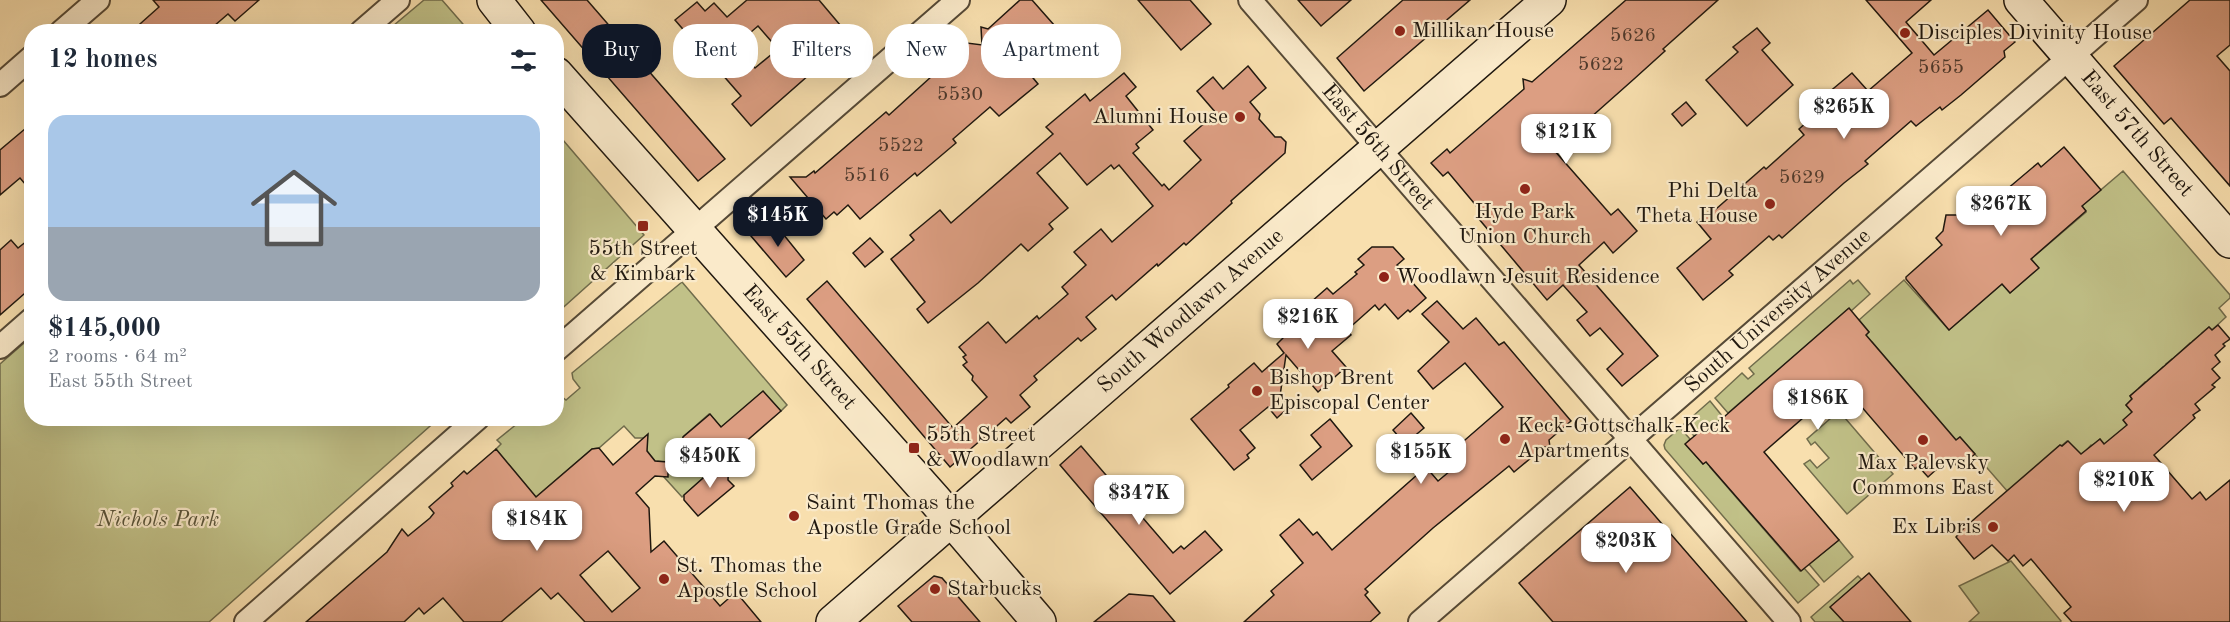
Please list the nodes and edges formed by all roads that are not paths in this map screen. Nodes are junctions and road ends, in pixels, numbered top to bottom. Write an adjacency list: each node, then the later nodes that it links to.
1 (98, 0): 10 (street)
2 (398, 0): 11 (street)
3 (471, 0): 12 (street)
4 (494, 0): 13 (street)
5 (958, 0): 20 (street)
6 (1250, 0): 19 (street, East 56th Street)
7 (1549, 0): 19 (street, South Woodlawn Avenue)
8 (2021, 0): 14 (street, East 57th Street)
9 (2136, 0): 14 (street, South University Avenue)
10 (70, 24)
11 (371, 24)
12 (490, 24)
13 (513, 24)
14 (2071, 57): 21 (street, East 57th Street); 26 (street, South University Avenue)
15 (24, 64): 17 (street)
16 (564, 84): 20 (street, East 55th Street)
17 (0, 85)
18 (564, 112): 20 (street, East 55th Street)
19 (1378, 148): 26 (street, East 56th Street); 27 (street, South Woodlawn Avenue)
20 (686, 237): 23 (street); 27 (street, East 55th Street)
21 (2230, 241)
22 (24, 326): 24 (street)
23 (564, 343)
24 (0, 347)
25 (469, 426): 28 (street)
26 (1631, 439): 32 (street, South University Avenue); 33 (street, East 56th Street)
27 (943, 526): 29 (street, South Woodlawn Avenue); 30 (street, East 55th Street); 31 (street, East 55th Street)
28 (246, 622)
29 (833, 622)
30 (1011, 622)
31 (1039, 622)
32 (1420, 622)
33 (1789, 622)

